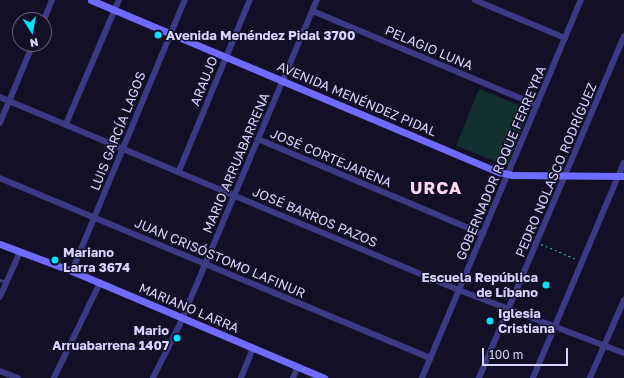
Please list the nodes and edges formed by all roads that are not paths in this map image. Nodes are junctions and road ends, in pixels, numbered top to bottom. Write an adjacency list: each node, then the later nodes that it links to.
1 (52, 0): 11 (street)
2 (91, 0): 9 (main road, AVENIDA MENÉNDEZ PIDAL)
3 (119, 0): 9 (street)
4 (185, 0): 12 (street, LUIS GARCÍA LAGOS)
5 (250, 0): 16 (street, ARAUJO)
6 (317, 0): 10 (street, MARIO ARRUABARRENA)
7 (475, 0): 14 (street)
8 (581, 0): 14 (street, GOBERNADOR ROQUE FERREYRA)
9 (114, 10): 12 (main road, AVENIDA MENÉNDEZ PIDAL); 22 (street)
10 (313, 11): 17 (street, MARIO ARRUABARRENA); 20 (street, PELAGIO LUNA)
11 (47, 12)
12 (170, 34): 16 (main road, AVENIDA MENÉNDEZ PIDAL); 24 (street, LUIS GARCÍA LAGOS)
13 (624, 36): 28 (street, PEDRO NOLASCO RODRÍGUEZ)
14 (565, 38): 20 (street, GOBERNADOR ROQUE FERREYRA)
15 (30, 52): 19 (street)
16 (226, 57): 17 (main road, AVENIDA MENÉNDEZ PIDAL); 26 (street, ARAUJO)
17 (283, 81): 23 (street, MARIO ARRUABARRENA); 27 (main road, AVENIDA MENÉNDEZ PIDAL)
18 (0, 97): 19 (street, JOSÉ BARROS PAZOS)
19 (9, 101): 21 (street); 22 (street, JOSÉ BARROS PAZOS)
20 (537, 105): 27 (street, GOBERNADOR ROQUE FERREYRA)
21 (0, 123)
22 (66, 124): 24 (street, JOSÉ BARROS PAZOS)
23 (258, 139): 31 (street, MARIO ARRUABARRENA); 33 (street, JOSÉ CORTEJARENA)
24 (123, 148): 26 (street, JOSÉ BARROS PAZOS); 32 (street, LUIS GARCÍA LAGOS)
25 (624, 163): 29 (street)
26 (179, 171): 31 (street, JOSÉ BARROS PAZOS)
27 (507, 175): 28 (main road, AVENIDA MENÉNDEZ PIDAL); 33 (street, GOBERNADOR ROQUE FERREYRA)
28 (565, 176): 29 (main road, AVENIDA MENÉNDEZ PIDAL); 44 (street, PEDRO NOLASCO RODRÍGUEZ)
29 (621, 176): 46 (street)
30 (0, 178): 32 (street, JUAN CRISÓSTOMO LAFINUR)
31 (234, 194): 36 (street, MARIO ARRUABARRENA); 41 (street, JOSÉ BARROS PAZOS)
32 (95, 217): 36 (street, JUAN CRISÓSTOMO LAFINUR); 37 (street, LUIS GARCÍA LAGOS)
33 (483, 234): 41 (street, GOBERNADOR ROQUE FERREYRA)
34 (0, 244): 35 (main road, MARIANO LARRA)
35 (20, 252): 37 (main road, MARIANO LARRA); 39 (street)
36 (205, 264): 45 (street, MARIO ARRUABARRENA); 50 (street, JUAN CRISÓSTOMO LAFINUR)
37 (72, 271): 40 (main road, MARIANO LARRA)
38 (0, 280): 39 (lane)
39 (7, 282): 42 (street)
40 (100, 283): 45 (main road, MARIANO LARRA); 54 (street)
41 (460, 290): 44 (street, JOSÉ BARROS PAZOS); 50 (street, GOBERNADOR ROQUE FERREYRA)
42 (0, 297)
43 (624, 300): 47 (street)
44 (509, 308): 46 (street, JOSÉ BARROS PAZOS); 60 (street, PEDRO NOLASCO RODRÍGUEZ)
45 (182, 318): 48 (main road, MARIANO LARRA); 55 (street, MARIO ARRUABARRENA)
46 (556, 326): 47 (street, JOSÉ BARROS PAZOS); 61 (street)
47 (604, 344): 49 (street, JOSÉ BARROS PAZOS); 62 (street)
48 (253, 349): 51 (main road, MARIANO LARRA); 56 (street)
49 (624, 353)
50 (431, 358): 59 (street, GOBERNADOR ROQUE FERREYRA)
51 (298, 367): 57 (street); 58 (main road, MARIANO LARRA)
52 (0, 371): 53 (street)
53 (18, 378)
54 (54, 378)
55 (153, 378)
56 (241, 378)
57 (293, 378)
58 (324, 378)
59 (422, 378)
60 (479, 378)
61 (533, 378)
62 (590, 378)

